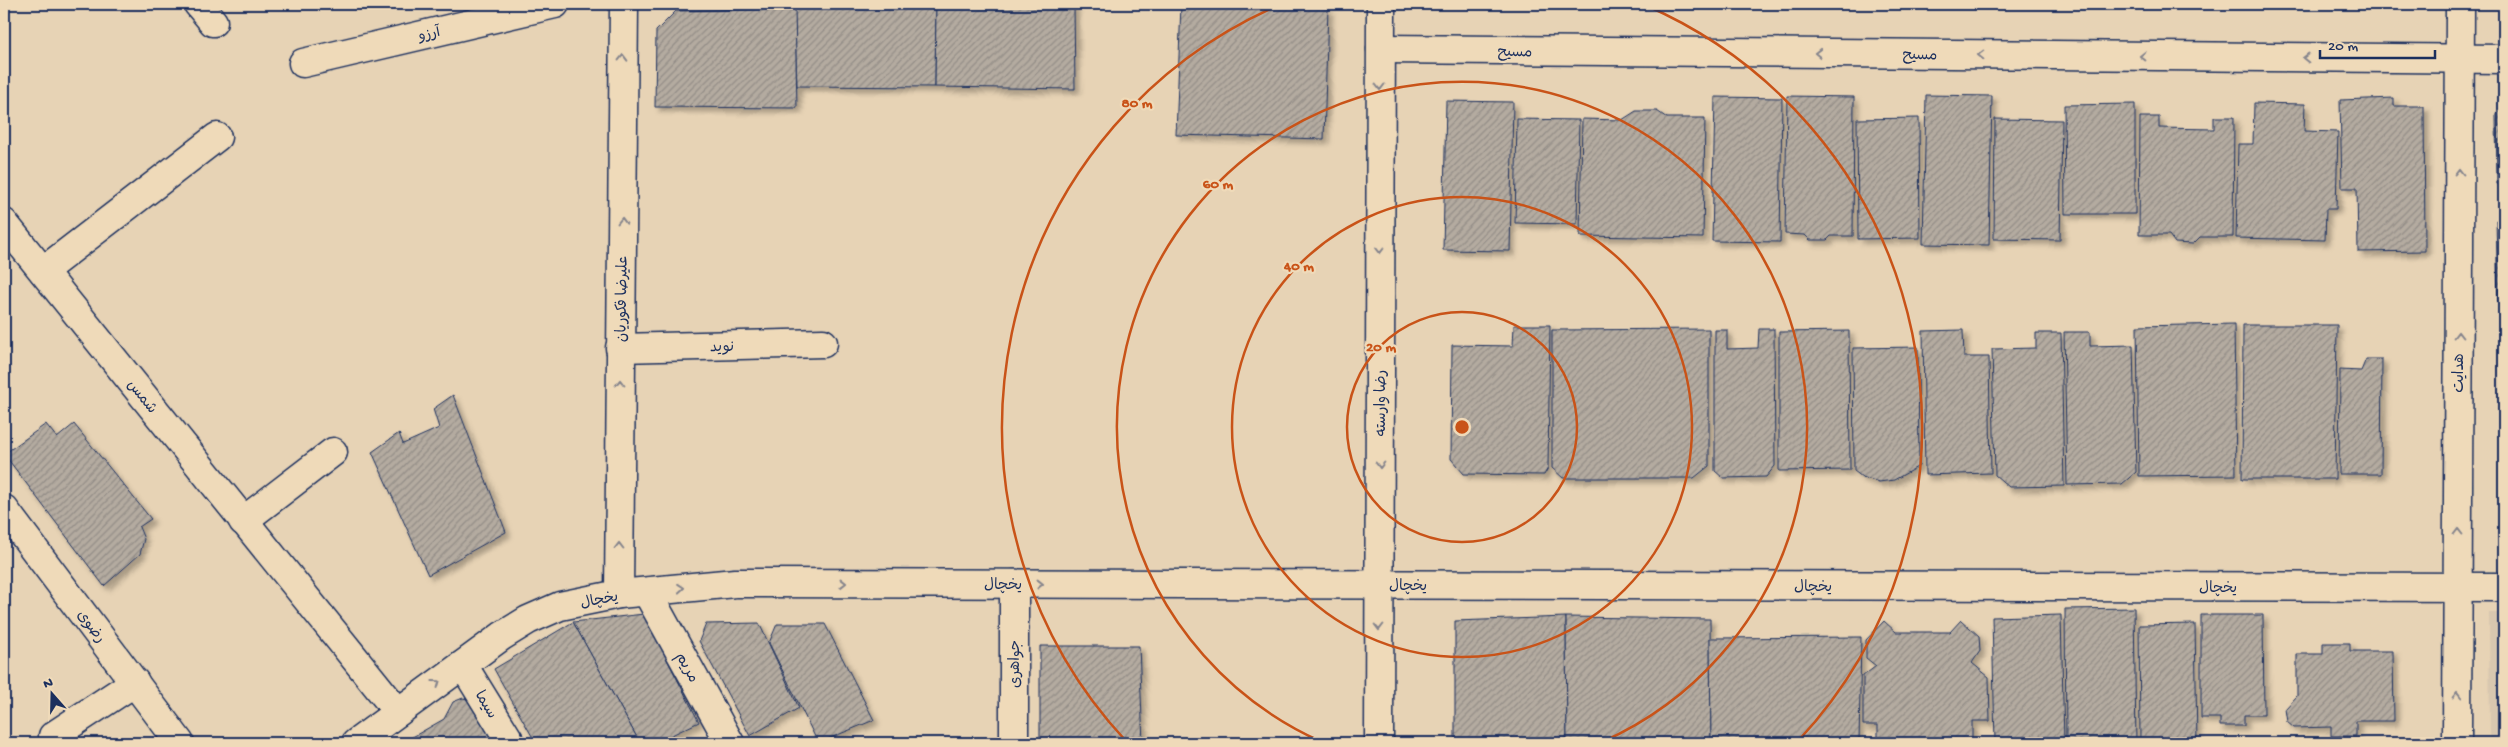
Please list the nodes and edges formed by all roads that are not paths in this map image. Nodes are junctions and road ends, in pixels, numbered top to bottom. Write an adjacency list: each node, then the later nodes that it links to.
1 (555, 4): 8 (street, آرزو)
2 (624, 4): 13 (street, علیرضا فکوریان, one-way to 2)
3 (1381, 4): 5 (street, رضا وارسته)
4 (2460, 4): 6 (street, هدایت)
5 (1380, 49): 6 (street, مسیح, one-way to 5); 18 (street, رضا وارسته, one-way to 18)
6 (2460, 59): 7 (street, مسیح); 19 (street, هدایت, one-way to 6)
7 (2504, 59)
8 (303, 62)
9 (217, 137): 11 (street)
10 (4, 223): 11 (street, شمس)
11 (43, 271): 16 (street, شمس)
12 (823, 343): 13 (street, نوید)
13 (620, 348): 22 (street, علیرضا فکوریان, one-way to 13)
14 (333, 452): 16 (street)
15 (4, 509): 24 (street, رضوی)
16 (244, 521): 25 (street, شمس)
17 (1014, 584): 18 (street, یخچال, one-way to 18); 21 (street, یخچال, one-way to 17); 31 (street, جواهری)
18 (1379, 585): 19 (street, یخچال); 32 (street, رضا وارسته, one-way to 32)
19 (2458, 587): 20 (street, یخچال); 33 (street, هدایت, one-way to 19)
20 (2504, 587)
21 (647, 592): 22 (street, یخچال); 30 (street, مریم)
22 (619, 594): 23 (street, یخچال)
23 (463, 665): 25 (street, یخچال, one-way to 23); 29 (street, سیما)
24 (135, 682): 26 (street); 27 (street, رضوی)
25 (398, 712): 28 (street, یخچال)
26 (53, 736)
27 (180, 743)
28 (356, 743)
29 (511, 743)
30 (730, 743)
31 (1014, 743)
32 (1379, 743)
33 (2457, 743)

